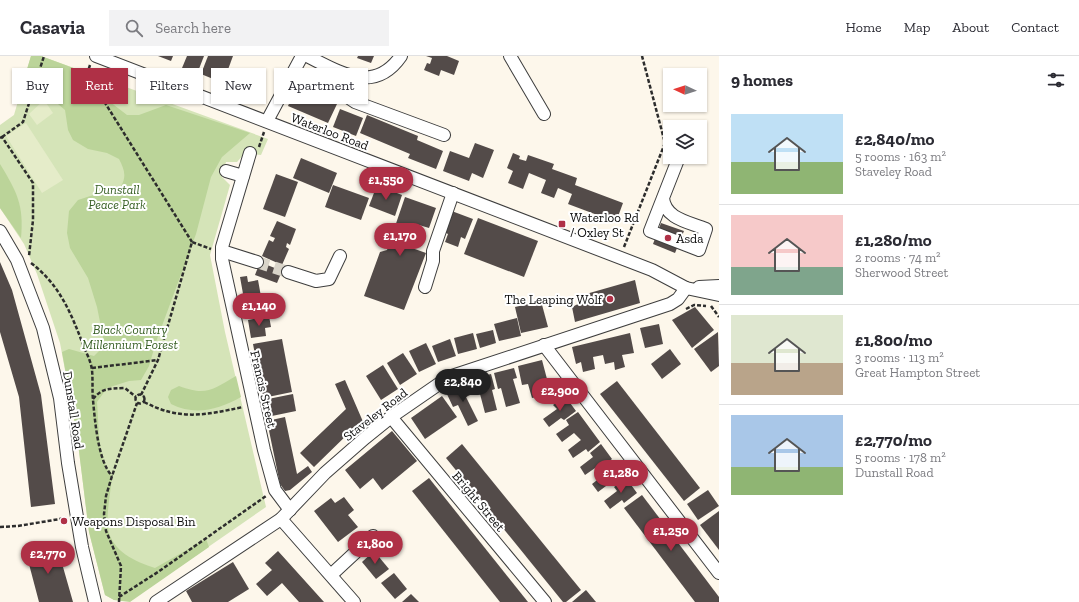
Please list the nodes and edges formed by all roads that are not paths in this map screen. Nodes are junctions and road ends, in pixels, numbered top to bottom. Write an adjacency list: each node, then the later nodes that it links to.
1 (302, 56): 10 (street)
2 (307, 56): 6 (street)
3 (401, 56): 7 (street)
4 (510, 56): 9 (street)
5 (94, 59): 10 (street, Waterloo Road)
6 (330, 68)
7 (368, 77)
8 (360, 104): 11 (street)
9 (544, 114)
10 (268, 121): 16 (street, Waterloo Road)
11 (444, 135)
12 (250, 152): 15 (street, Francis Street)
13 (675, 164): 17 (street)
14 (226, 171): 15 (street)
15 (243, 176): 19 (street, Francis Street)
16 (453, 193): 23 (street); 25 (street, Waterloo Road)
17 (663, 198): 17 (street)
18 (0, 231): 34 (street, Dunstall Road)
19 (222, 252): 21 (street); 29 (street, Francis Street)
20 (340, 256): 22 (street)
21 (257, 262)
22 (288, 272)
23 (425, 286)
24 (719, 286): 25 (street)
25 (686, 288): 26 (street, Waterloo Road); 27 (street, Staveley Road)
26 (719, 296)
27 (544, 345): 28 (street, Staveley Road); 31 (street)
28 (391, 417): 29 (street, Staveley Road); 37 (street, Bright Street)
29 (285, 515): 32 (street, Francis Street); 33 (street, Staveley Road)
30 (373, 536): 32 (street)
31 (719, 573)
32 (331, 575): 36 (street, Francis Street)
33 (176, 597): 35 (street, Staveley Road)
34 (95, 602)
35 (156, 602)
36 (354, 602)
37 (545, 602)

